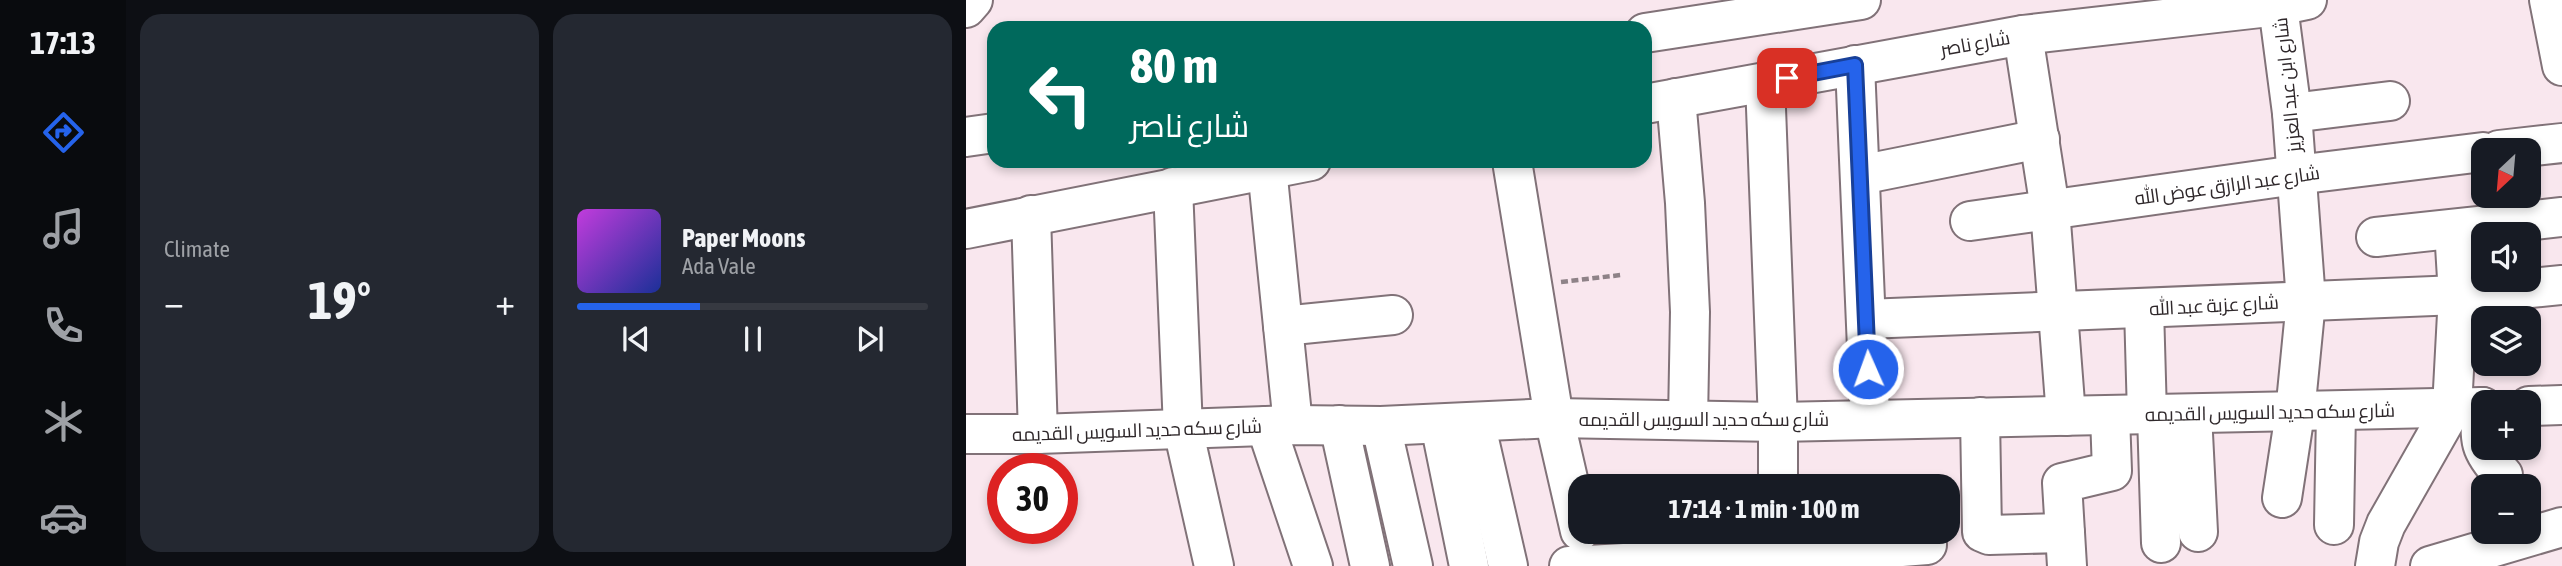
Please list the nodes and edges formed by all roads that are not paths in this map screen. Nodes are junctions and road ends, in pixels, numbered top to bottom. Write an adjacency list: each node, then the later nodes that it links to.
1 (973, 0): 5 (street)
2 (1861, 0): 6 (street)
3 (2549, 0): 9 (street)
4 (2292, 3): 7 (street, شارع ناصر); 13 (street, شارع ابن عبد العزيز)
5 (966, 8)
6 (1652, 32)
7 (2023, 34): 8 (street, شارع ناصر); 16 (street)
8 (1855, 65): 10 (street, شارع ناصر); 22 (street)
9 (2562, 66)
10 (1765, 82): 11 (street, شارع ناصر); 54 (street)
11 (1661, 101): 53 (street)
12 (2390, 101): 13 (street)
13 (2292, 113): 23 (street, شارع ابن عبد العزيز)
14 (987, 134): 15 (street)
15 (966, 137)
16 (2040, 139): 22 (street); 25 (street)
17 (2562, 143): 18 (street)
18 (2541, 145)
19 (2471, 153): 23 (street, شارع عبد الرازق عوض الله)
20 (1267, 168): 24 (street); 39 (street)
21 (1513, 168): 51 (street)
22 (1860, 175): 38 (street)
23 (2296, 175): 25 (street, شارع عبد الرازق عوض الله); 34 (street, شارع ابن عبد العزيز)
24 (1173, 187): 26 (street); 59 (street)
25 (2050, 209): 28 (street, شارع عبد الرازق عوض الله); 36 (street)
26 (1031, 215): 29 (street); 61 (street)
27 (2562, 217): 30 (street)
28 (1970, 221)
29 (966, 229)
30 (2454, 229): 31 (street); 33 (street)
31 (2376, 237)
32 (2562, 285): 33 (street, شارع عزبة عبد الله)
33 (2458, 295): 34 (street, شارع عزبة عبد الله); 40 (street)
34 (2306, 301): 35 (street, شارع عزبة عبد الله); 46 (street, شارع ابن عبد العزيز)
35 (2144, 308): 36 (street, شارع عزبة عبد الله); 47 (street)
36 (2059, 310): 38 (street, شارع عزبة عبد الله); 48 (street)
37 (1393, 315): 39 (street)
38 (1866, 319): 52 (street)
39 (1283, 326): 57 (street)
40 (2471, 400)
41 (2562, 405): 42 (street)
42 (2541, 406)
43 (2471, 408): 45 (street, شارع سكه حديد السويس القديمه)
44 (2471, 409): 81 (street)
45 (2336, 411): 46 (street, شارع سكه حديد السويس القديمه); 66 (street)
46 (2295, 413): 47 (street, شارع سكه حديد السويس القديمه); 65 (street, شارع ابن عبد العزيز)
47 (2165, 415): 49 (street, شارع سكه حديد السويس القديمه); 68 (street); 69 (street)
48 (2066, 416): 49 (street, شارع سكه حديد السويس القديمه); 50 (street, شارع سكه حديد السويس القديمه)
49 (2110, 416): 72 (street)
50 (1980, 417): 52 (street, شارع سكه حديد السويس القديمه); 72 (street)
51 (1554, 418): 53 (street, شارع سكه حديد السويس القديمه); 55 (street, شارع سكه حديد السويس القديمه); 73 (street)
52 (1870, 419): 54 (street, شارع سكه حديد السويس القديمه)
53 (1688, 420): 54 (street, شارع سكه حديد السويس القديمه)
54 (1778, 422): 63 (street)
55 (1457, 423): 58 (street, شارع سكه حديد السويس القديمه); 79 (street); 80 (street)
56 (1339, 425): 57 (street, شارع سكه حديد السويس القديمه); 58 (street, شارع سكه حديد السويس القديمه); 77 (street)
57 (1280, 426): 59 (street, شارع سكه حديد السويس القديمه); 76 (street)
58 (1381, 426): 78 (street)
59 (1183, 429): 61 (street, شارع سكه حديد السويس القديمه); 75 (street)
60 (966, 434): 61 (street, شارع سكه حديد السويس القديمه)
61 (1038, 434)
62 (2491, 460): 64 (street)
63 (1778, 474)
64 (2502, 474)
65 (2283, 498)
66 (2334, 525)
67 (2562, 527): 82 (street)
68 (2198, 532)
69 (2161, 543)
70 (1778, 545): 71 (street); 74 (street)
71 (1927, 545)
72 (2066, 549)
73 (1581, 552): 74 (street)
74 (1717, 562)
75 (1214, 566)
76 (1313, 566)
77 (1370, 566)
78 (1413, 566)
79 (1469, 566)
80 (1508, 566)
81 (2375, 566)
82 (2430, 566)

